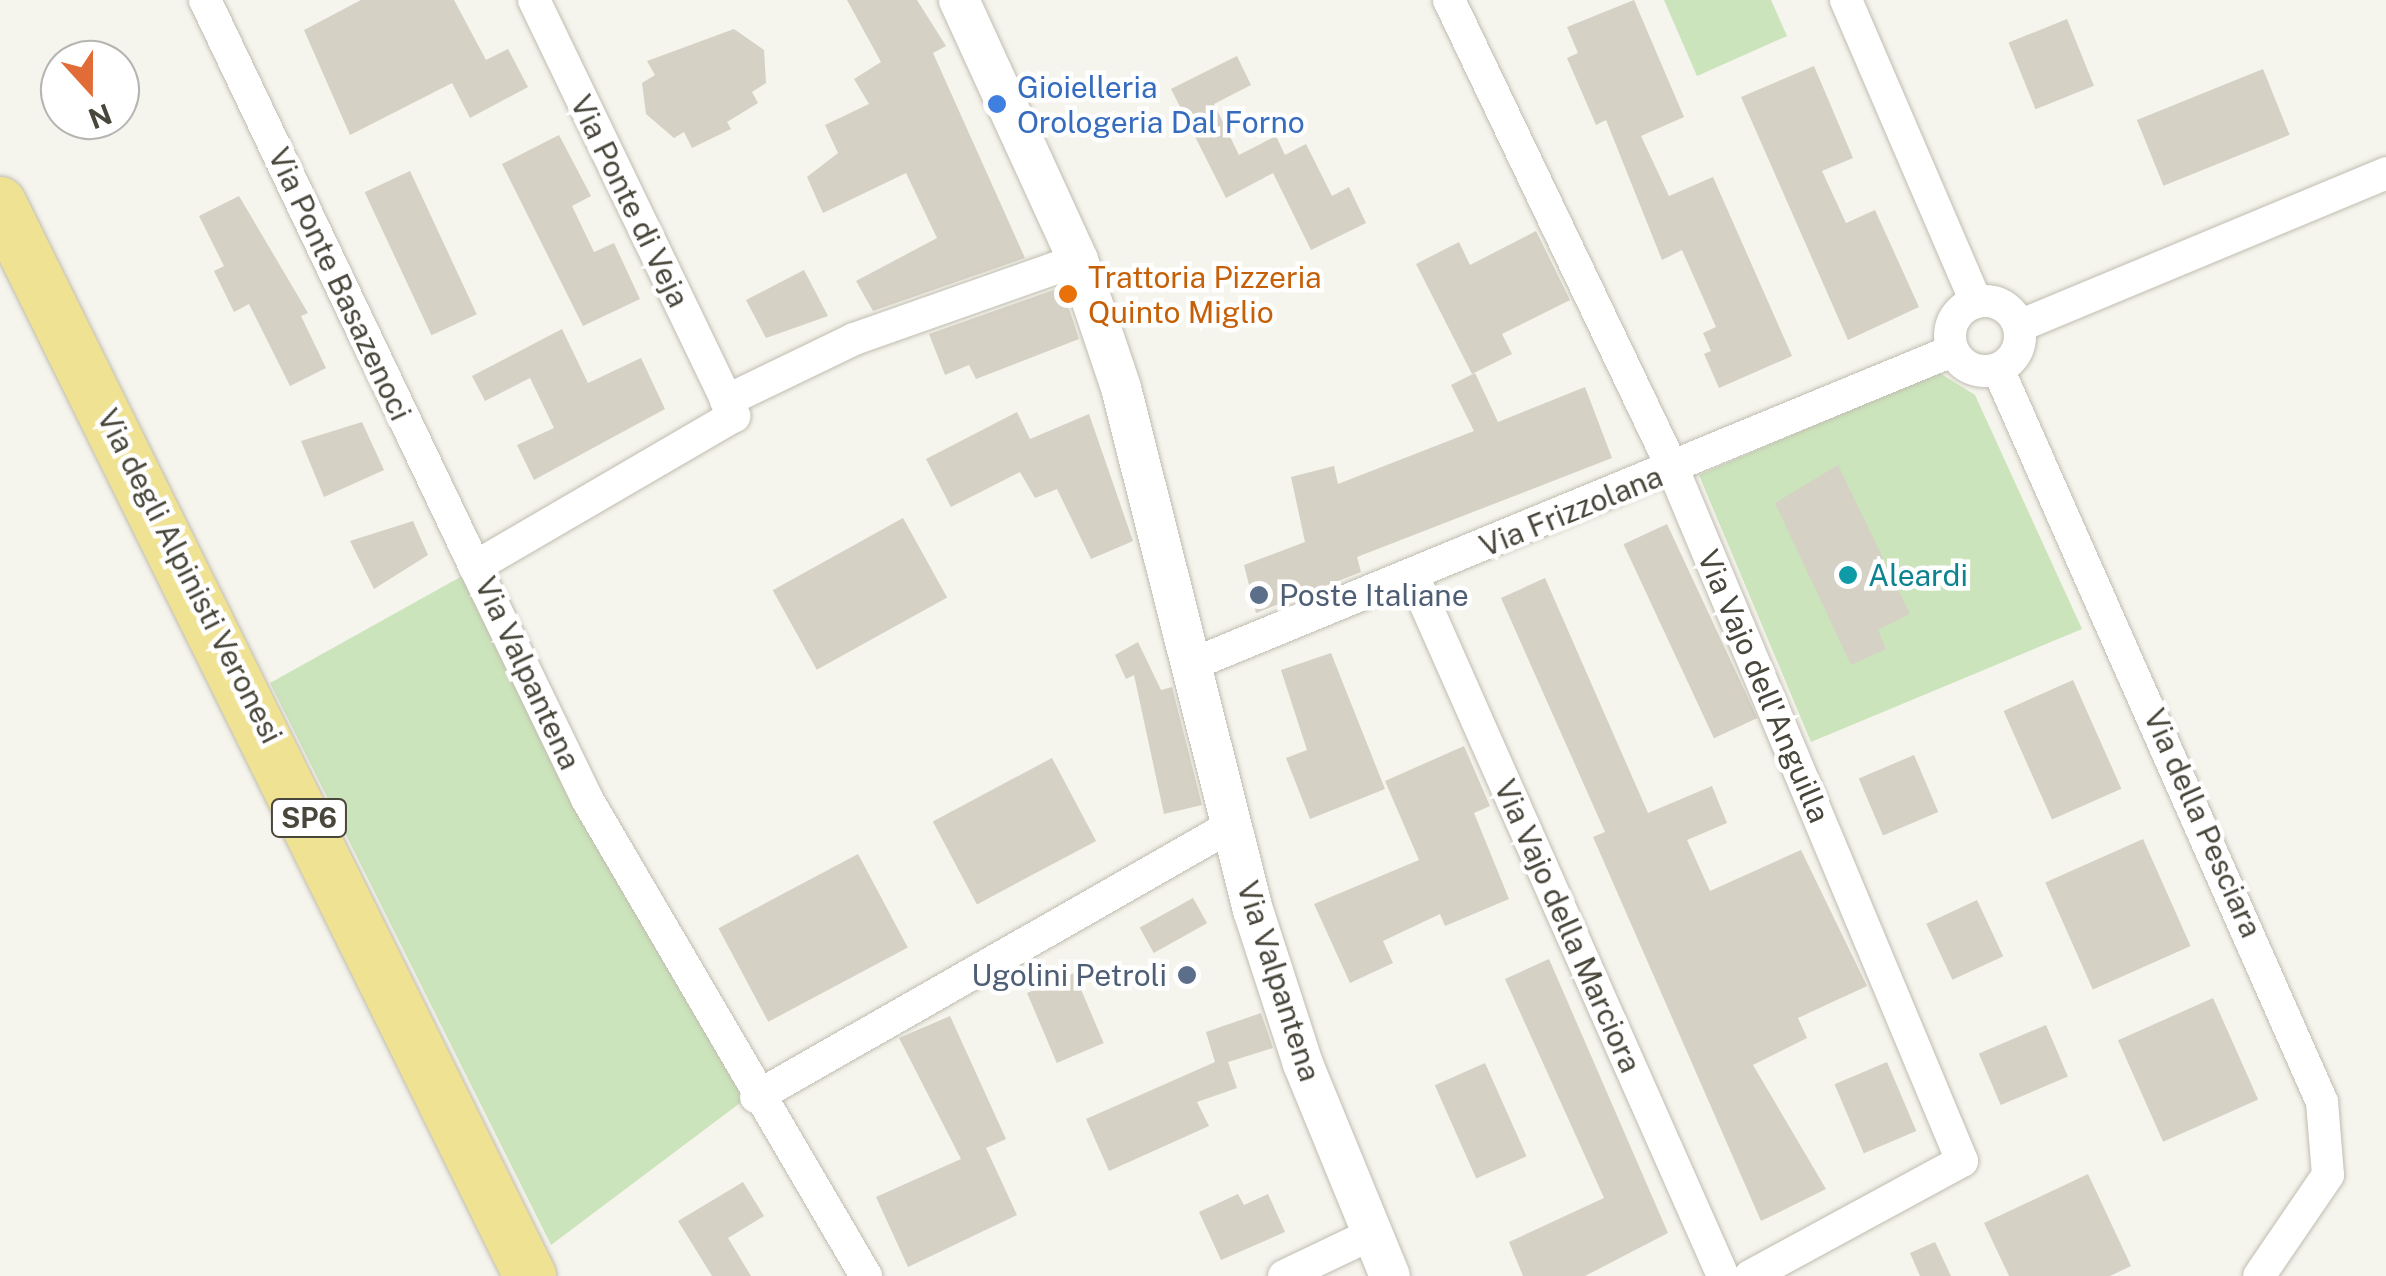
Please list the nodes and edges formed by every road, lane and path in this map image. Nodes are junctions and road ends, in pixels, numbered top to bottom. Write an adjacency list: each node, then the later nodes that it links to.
1 (205, 0): 15 (street, Via Ponte Basazenoci)
2 (534, 0): 13 (street, Via Ponte di Veja)
3 (959, 0): 8 (street, Via Valpantena)
4 (1449, 0): 14 (street, Via Vajo dell'Anguilla)
5 (1846, 0): 9 (street)
6 (2386, 173): 10 (street)
7 (0, 204): 21 (highway, Via degli Alpinisti Veronesi / SP6)
8 (1078, 260): 13 (street); 17 (street, Via Valpantena)
9 (1976, 302): 10 (street); 11 (street)
10 (2018, 326): 12 (street)
11 (1952, 350): 12 (street); 14 (street, Via Frizzolana)
12 (1998, 368): 27 (street, Via della Pesciara)
13 (726, 401): 15 (street, Via Valpantena)
14 (1673, 469): 16 (street, Via Frizzolana); 26 (street, Via Vajo dell'Anguilla)
15 (475, 567): 19 (street, Via Valpantena)
16 (1413, 576): 17 (street, Via Frizzolana); 25 (street, Via Vajo della Marciora)
17 (1188, 666): 18 (street, Via Valpantena)
18 (1231, 826): 19 (street); 20 (street, Via Valpantena)
19 (756, 1097): 22 (street, Via Valpantena)
20 (1372, 1234): 23 (street); 24 (street, Via Valpantena)
21 (530, 1276)
22 (866, 1276)
23 (1284, 1276)
24 (1390, 1276)
25 (1723, 1276)
26 (1750, 1276)
27 (2259, 1276)

